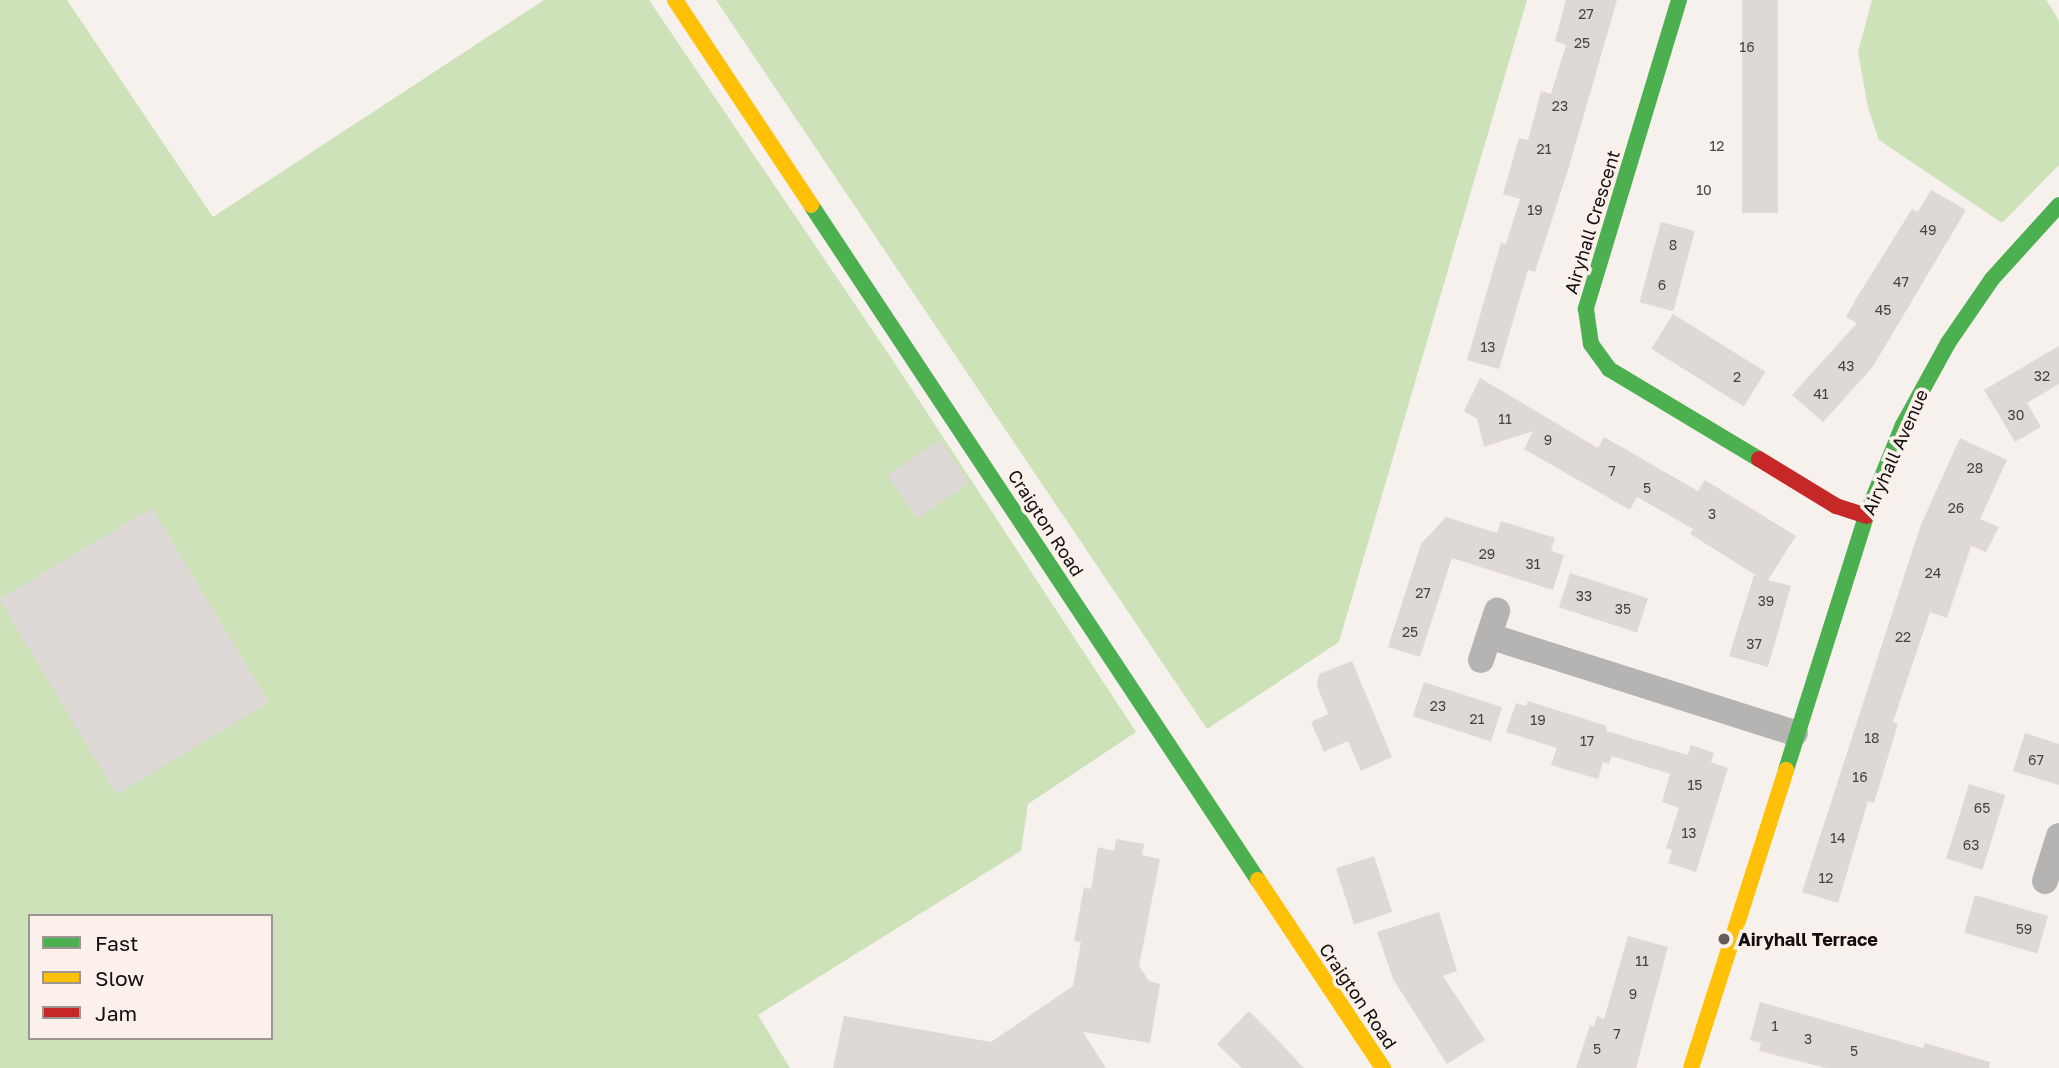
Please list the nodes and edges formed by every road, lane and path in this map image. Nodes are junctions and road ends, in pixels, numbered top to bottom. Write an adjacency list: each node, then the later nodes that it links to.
1 (676, 0): 9 (street, Craigton Road)
2 (1679, 0): 4 (street, Airyhall Crescent)
3 (2059, 206): 4 (street, Airyhall Avenue)
4 (1866, 516): 6 (street, Airyhall Avenue)
5 (1489, 636): 6 (street)
6 (1795, 733): 10 (street, Airyhall Avenue)
7 (2058, 846): 8 (street)
8 (2045, 881)
9 (1383, 1068)
10 (1691, 1068)

